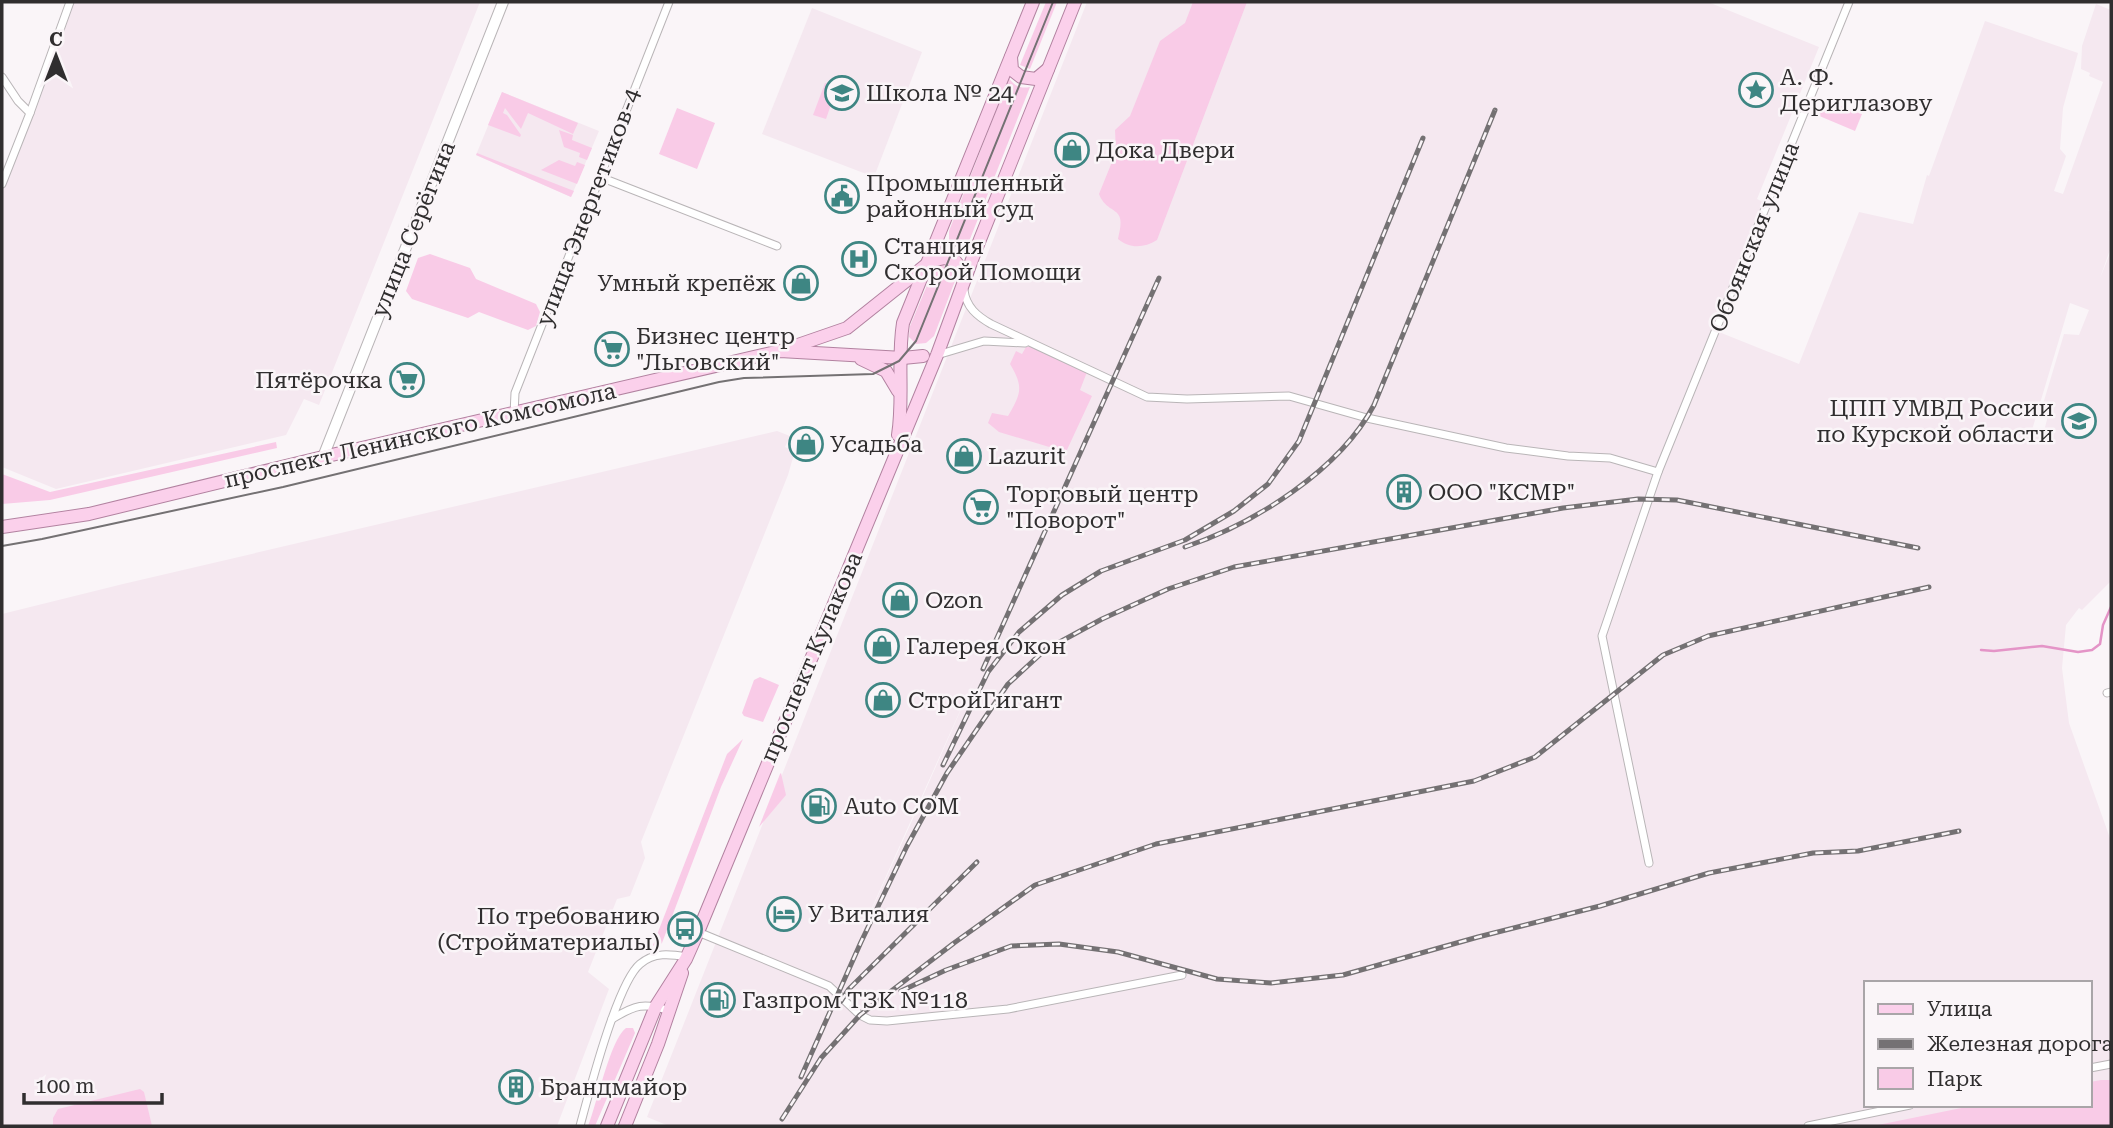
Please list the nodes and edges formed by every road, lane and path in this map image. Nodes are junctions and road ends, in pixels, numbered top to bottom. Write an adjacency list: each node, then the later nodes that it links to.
1 (70, 2): 10 (street)
2 (503, 2): 26 (main road, улица Серёгина)
3 (669, 2): 11 (street, улица Энергетиков-4)
4 (1033, 2): 7 (main road)
5 (1075, 2): 8 (main road)
6 (1849, 2): 27 (street, Обоянская улица)
7 (1011, 54): 8 (main road); 14 (main road)
8 (1048, 69): 15 (main road)
9 (2, 77): 10 (street)
10 (30, 113): 12 (street)
11 (600, 177): 13 (street); 24 (street, улица Энергетиков-4)
12 (2, 184)
13 (777, 246)
14 (926, 265): 15 (main road); 16 (main road); 18 (main road)
15 (964, 280): 17 (street); 20 (main road, проспект Кулакова)
16 (903, 323): 21 (main road); 22 (main road)
17 (1035, 344): 20 (street); 27 (street)
18 (780, 351): 19 (main road, проспект Ленинского Комсомола); 24 (main road, проспект Ленинского Комсомола)
19 (830, 352): 22 (main road, проспект Ленинского Комсомола); 23 (main road)
20 (937, 355): 21 (main road, проспект Ленинского Комсомола); 25 (main road, проспект Кулакова)
21 (923, 356): 22 (main road, проспект Ленинского Комсомола)
22 (900, 358): 23 (main road)
23 (901, 403): 25 (main road)
24 (514, 414): 26 (main road, проспект Ленинского Комсомола)
25 (895, 453): 30 (main road, проспект Кулакова)
26 (323, 457): 28 (main road, проспект Ленинского Комсомола)
27 (1658, 472): 29 (street, Обоянская улица)
28 (2, 527)
29 (1649, 863)
30 (698, 932): 31 (main road, проспект Кулакова); 32 (street)
31 (686, 958): 33 (main road, проспект Кулакова); 34 (main road, проспект Кулакова); 35 (street)
32 (1182, 975)
33 (656, 1006): 34 (street); 35 (street); 40 (main road, проспект Кулакова)
34 (670, 1011): 41 (main road, проспект Кулакова)
35 (611, 1019): 39 (street)
36 (2111, 1064): 37 (street)
37 (2092, 1068)
38 (1900, 1107): 42 (street)
39 (580, 1126)
40 (607, 1126)
41 (625, 1126)
42 (1808, 1126)

